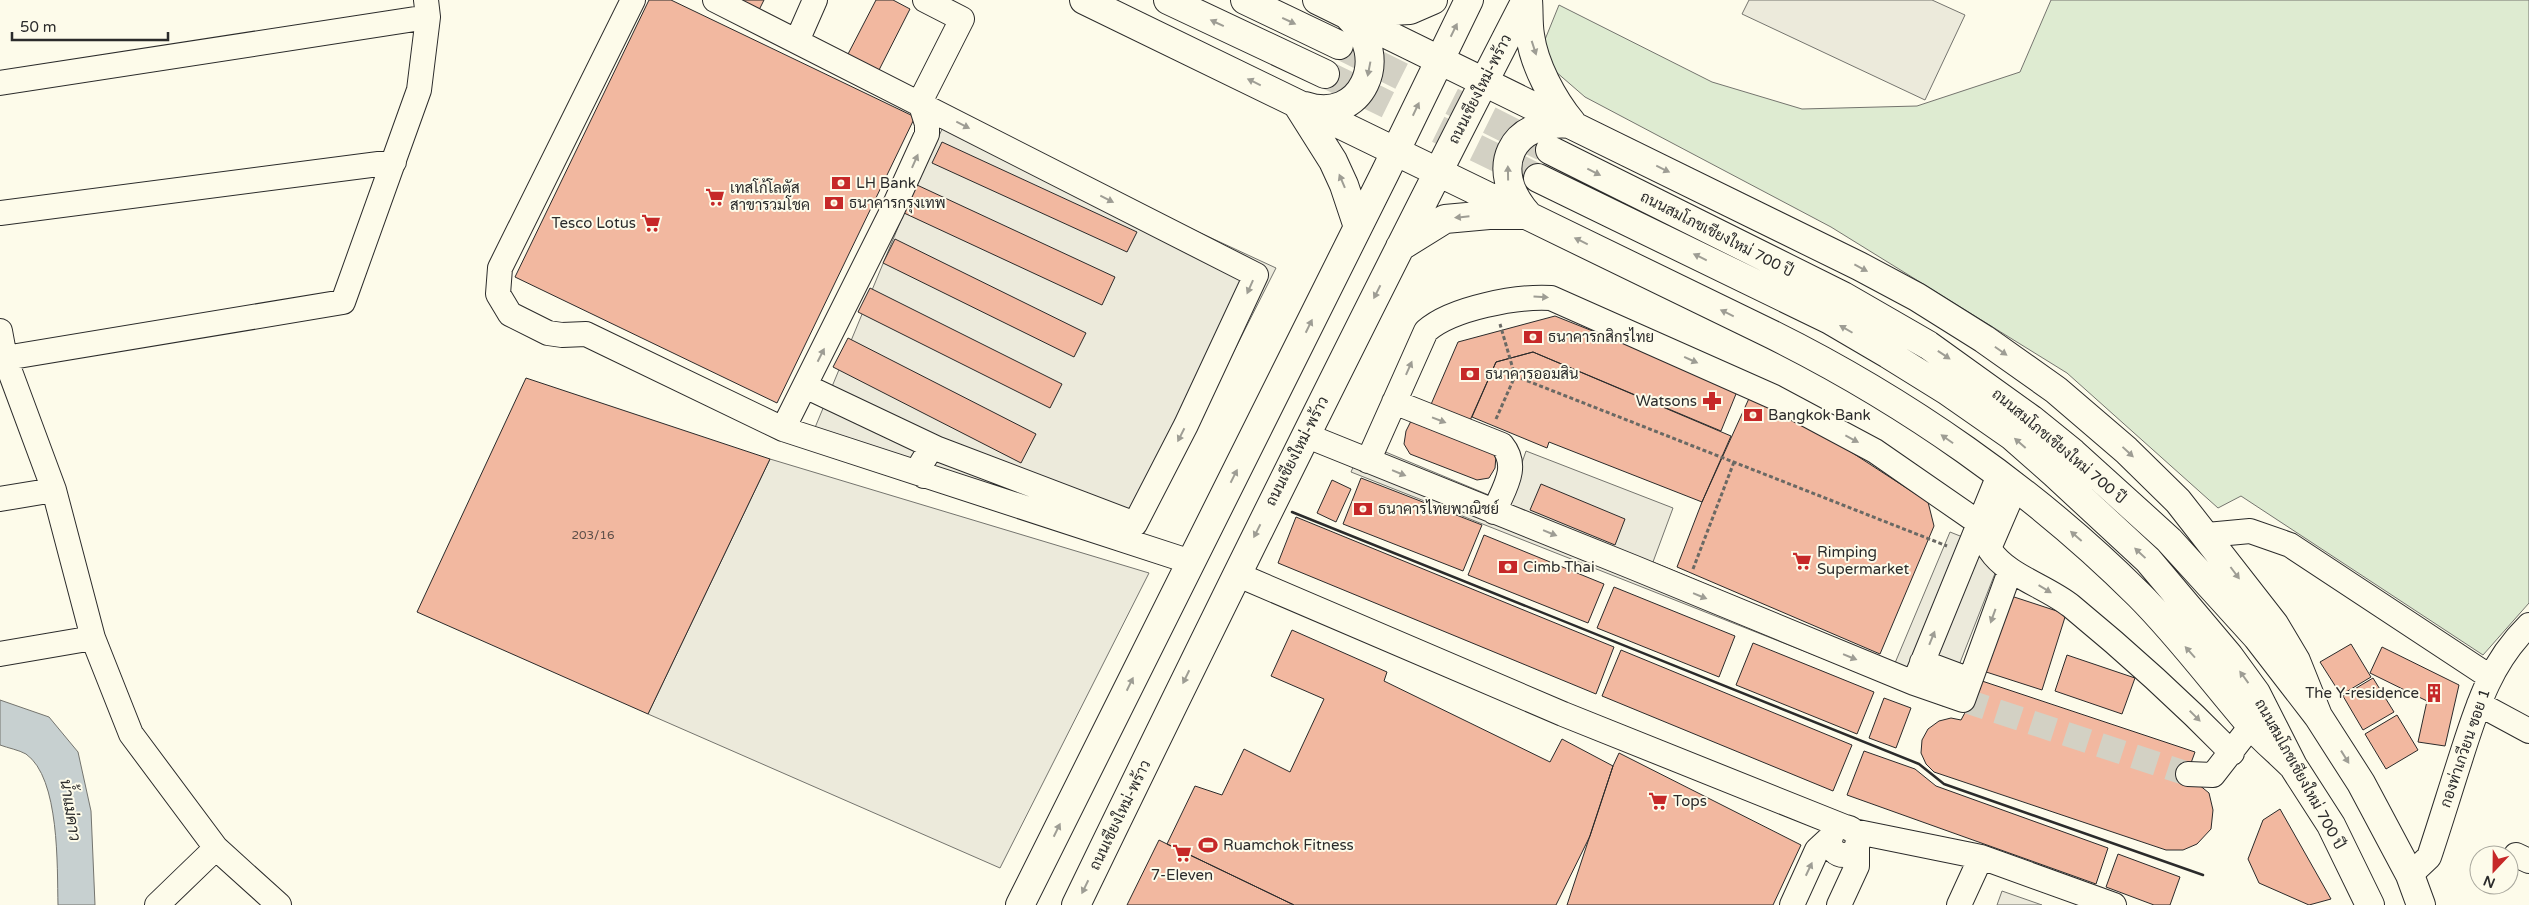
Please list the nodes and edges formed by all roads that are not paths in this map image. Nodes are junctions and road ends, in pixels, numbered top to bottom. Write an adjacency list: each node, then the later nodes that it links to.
1 (632, 0): 36 (street)
2 (715, 0): 14 (street)
3 (816, 0): 14 (street)
4 (925, 0): 20 (street)
5 (1084, 0): 21 (main road, one-way to 5)
6 (1168, 0): 17 (main road, one-way to 6)
7 (1245, 0): 15 (main road, one-way to 15)
8 (1317, 0): 13 (main road)
9 (1433, 0): 13 (main road)
10 (1469, 0): 16 (main road, one-way to 10)
11 (1527, 0): 18 (main road, ถนนเชียงใหม่-พร้าว); 22 (main road, one-way to 22)
12 (427, 8): 19 (street); 25 (street)
13 (1344, 13): 16 (main road); 21 (main road, one-way to 21)
14 (797, 41): 20 (street)
15 (1339, 45)
16 (1440, 60): 18 (main road); 24 (main road, one-way to 16)
17 (1325, 74)
18 (1485, 81): 22 (main road); 26 (main road, ถนนเชียงใหม่-พร้าว)
19 (0, 83)
20 (920, 102): 34 (street, one-way to 20); 38 (street, one-way to 38)
21 (1297, 104): 24 (main road); 30 (main road, one-way to 21)
22 (1572, 124): 29 (main road, one-way to 22); 45 (main road, one-way to 45)
23 (1550, 150): 56 (main road, ถนนสมโภชเชียงใหม่ 700 ปี, one-way to 56)
24 (1395, 153): 26 (main road); 30 (main road)
25 (394, 162): 28 (street); 33 (street)
26 (1438, 172): 29 (main road); 31 (main road, ถนนเชียงใหม่-พร้าว)
27 (1538, 178): 60 (main road, ถนนสมโภชเชียงใหม่ 700 ปี, one-way to 27)
28 (0, 213)
29 (1528, 215): 31 (main road, one-way to 31); 41 (main road, one-way to 29)
30 (1358, 227): 47 (main road, one-way to 30)
31 (1398, 248): 37 (main road, ถนนเชียงใหม่-พร้าว, one-way to 37)
32 (0, 331): 33 (street)
33 (2, 359): 42 (street)
34 (805, 386): 36 (street); 38 (street)
35 (1394, 402): 39 (street); 44 (street, one-way to 44); 46 (street, one-way to 46)
36 (782, 429): 40 (street)
37 (1305, 435): 39 (street); 49 (main road, ถนนเชียงใหม่-พร้าว, one-way to 49)
38 (938, 449): 40 (street)
39 (1368, 461): 44 (street, one-way to 44)
40 (924, 476): 47 (street)
41 (2007, 482): 46 (street); 57 (main road, one-way to 41)
42 (54, 490): 43 (street); 51 (street)
43 (0, 498)
44 (1494, 512): 53 (street, one-way to 53)
45 (2207, 535): 54 (street); 56 (main road, one-way to 56)
46 (1977, 542): 48 (street); 53 (street, one-way to 46)
47 (1191, 562): 68 (main road, one-way to 47)
48 (2010, 571): 53 (street, one-way to 53); 59 (street, one-way to 59)
49 (1236, 574): 62 (street); 69 (main road, ถนนเชียงใหม่-พร้าว, one-way to 69)
50 (2529, 625): 54 (street, กองท่าเกวียน ซอย 1)
51 (93, 638): 52 (street); 63 (street)
52 (0, 654)
53 (1918, 672)
54 (2490, 677): 55 (street, กองท่าเกวียน ซอย 1)
55 (2479, 704): 58 (street); 65 (street, กองท่าเกวียน ซอย 1)
56 (2318, 716): 65 (main road, ถนนสมโภชเชียงใหม่ 700 ปี, one-way to 65)
57 (2251, 726): 59 (street); 60 (main road)
58 (2529, 731)
59 (2232, 753): 61 (street)
60 (2293, 766): 74 (main road, ถนนสมโภชเชียงใหม่ 700 ปี)
61 (2188, 774)
62 (1847, 835): 64 (street); 70 (street, one-way to 62); 71 (street)
63 (216, 848): 66 (street); 67 (street)
64 (1980, 857): 72 (street); 73 (street)
65 (2410, 875): 75 (main road, ถนนสมโภชเชียงใหม่ 700 ปี)
66 (157, 905)
67 (279, 905)
68 (1020, 905)
69 (1076, 905)
70 (1792, 905)
71 (1839, 905)
72 (1959, 905)
73 (2114, 905)
74 (2370, 905)
75 (2421, 905)

